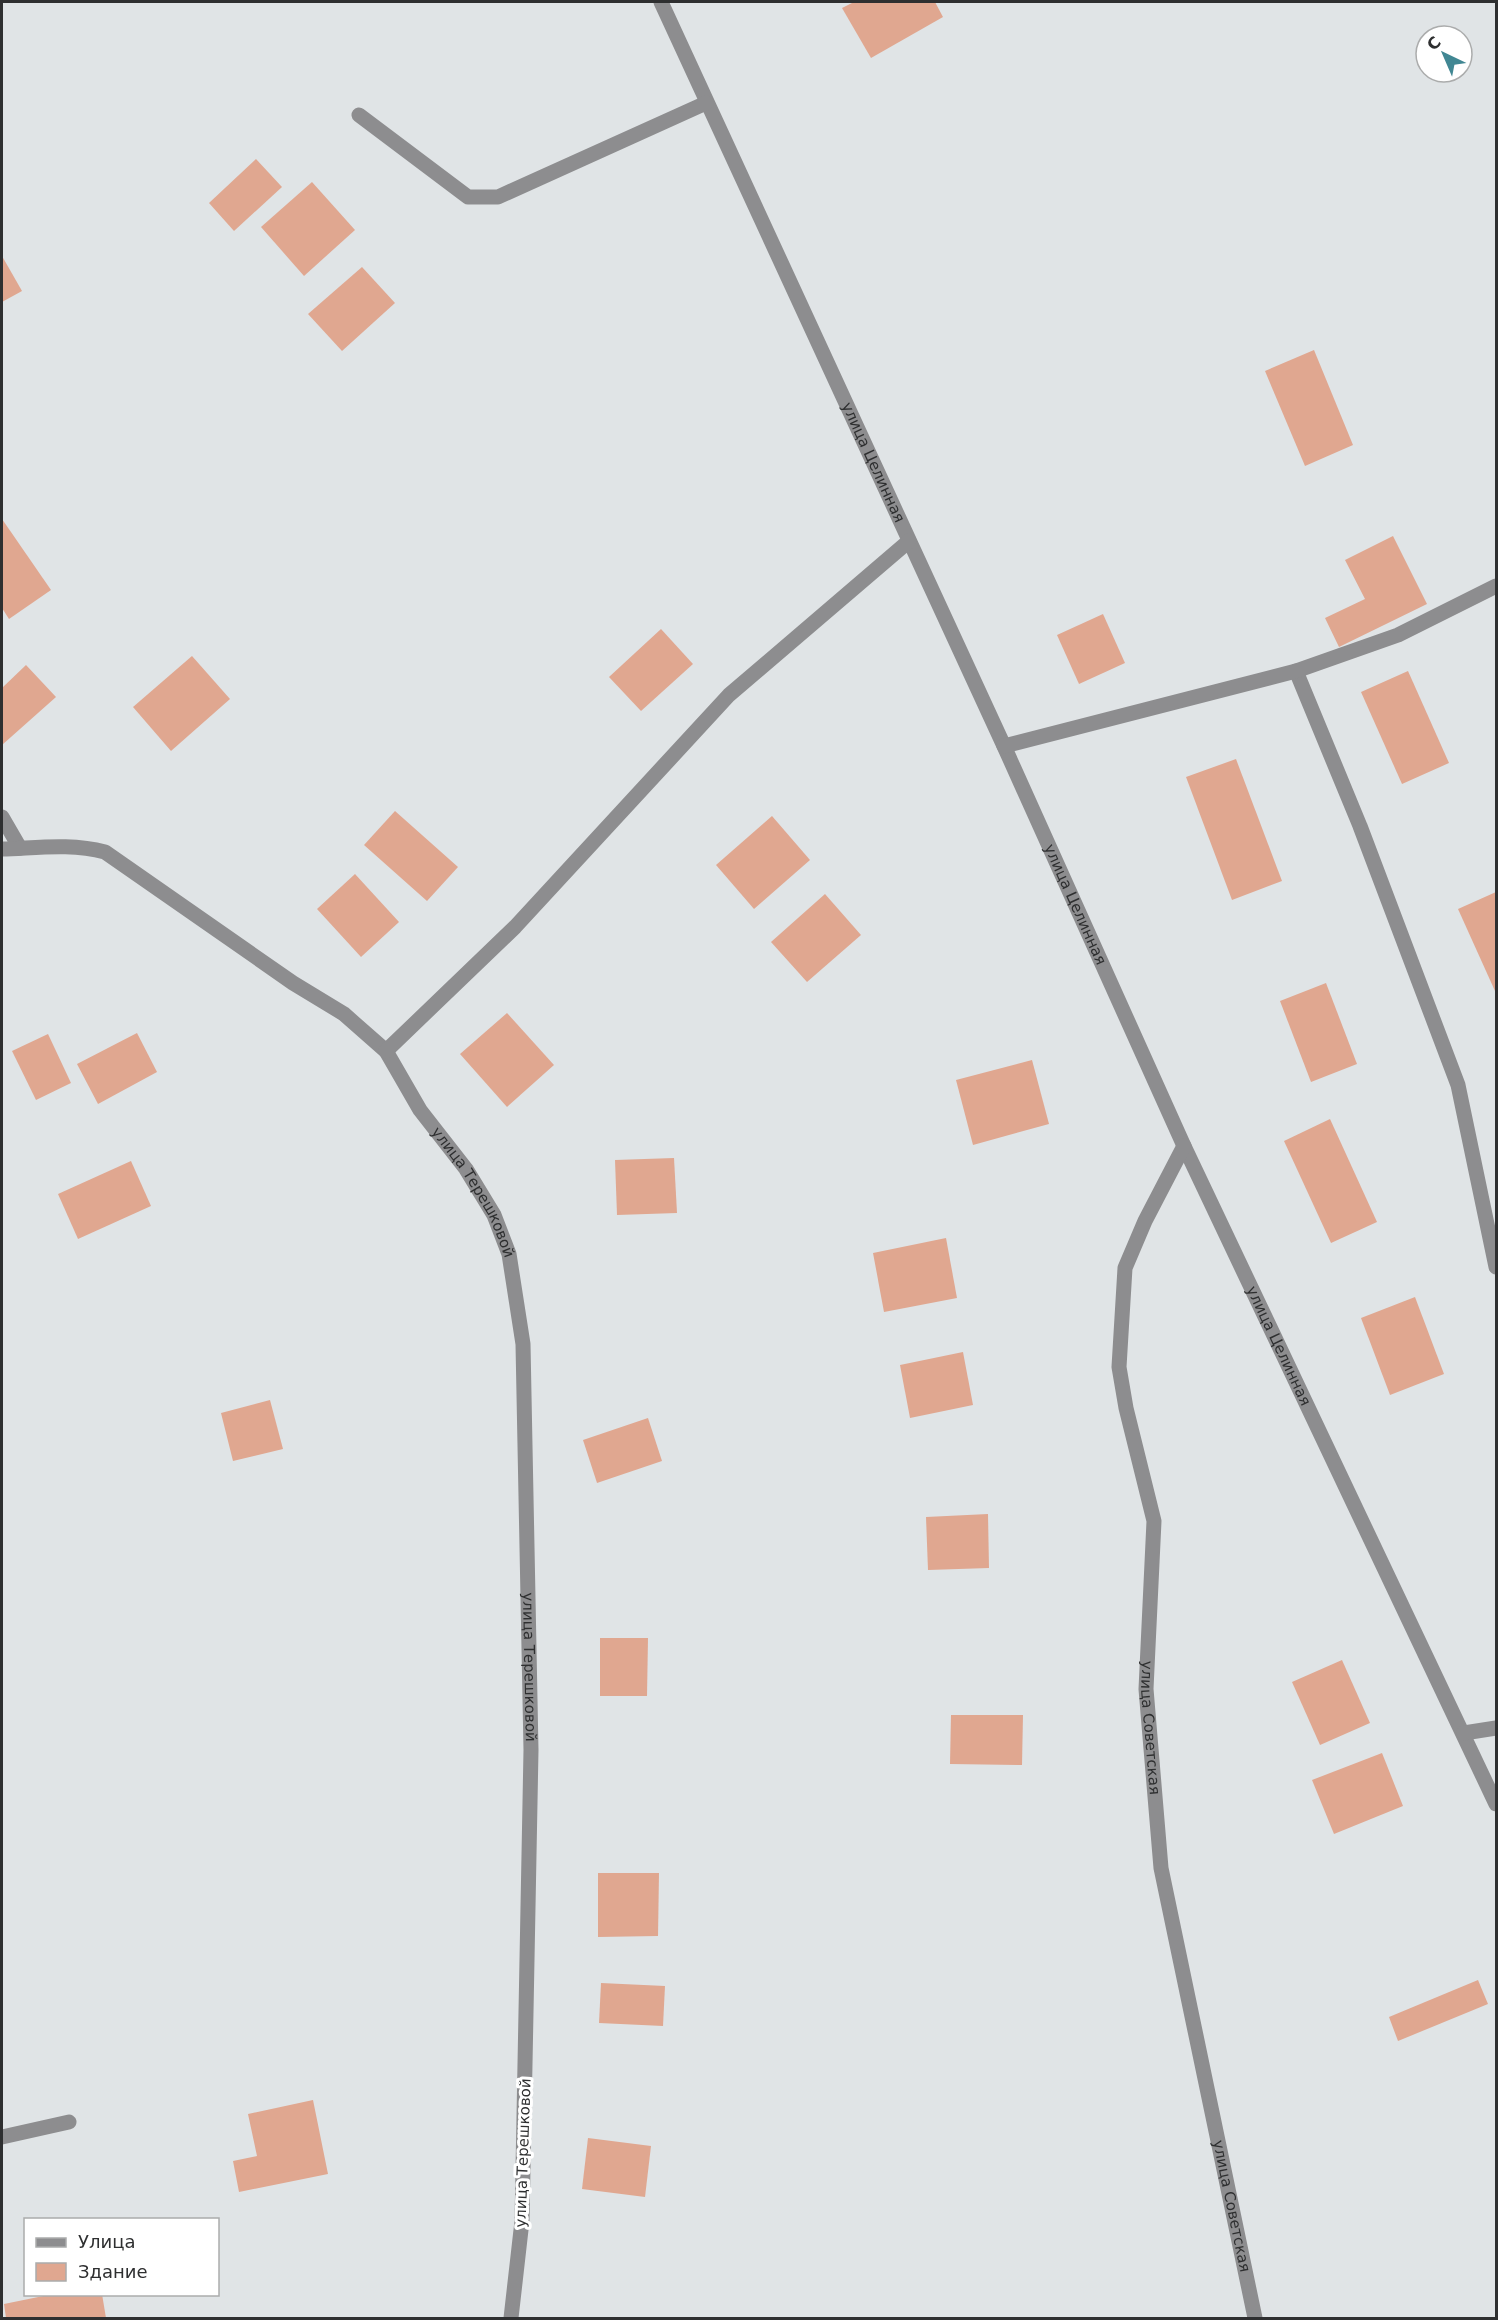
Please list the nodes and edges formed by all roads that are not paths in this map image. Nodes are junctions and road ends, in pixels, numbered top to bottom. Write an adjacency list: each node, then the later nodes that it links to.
1 (661, 2): 2 (street, улица Целинная)
2 (706, 103): 3 (street); 4 (street, улица Целинная)
3 (359, 115)
4 (909, 541): 7 (street, улица Целинная); 11 (street)
5 (1497, 586): 6 (street)
6 (1296, 671): 7 (street); 13 (street)
7 (1004, 746): 12 (street, улица Целинная)
8 (2, 817): 9 (street)
9 (20, 848): 10 (street, улица Терешковой); 11 (street, улица Терешковой)
10 (2, 849)
11 (386, 1051): 19 (street, улица Терешковой)
12 (1184, 1146): 15 (street, улица Целинная); 20 (street, улица Советская)
13 (1497, 1267)
14 (1497, 1728): 15 (street)
15 (1464, 1733): 16 (street, улица Целинная)
16 (1497, 1804)
17 (69, 2122): 18 (street)
18 (2, 2137)
19 (511, 2319)
20 (1255, 2319)

